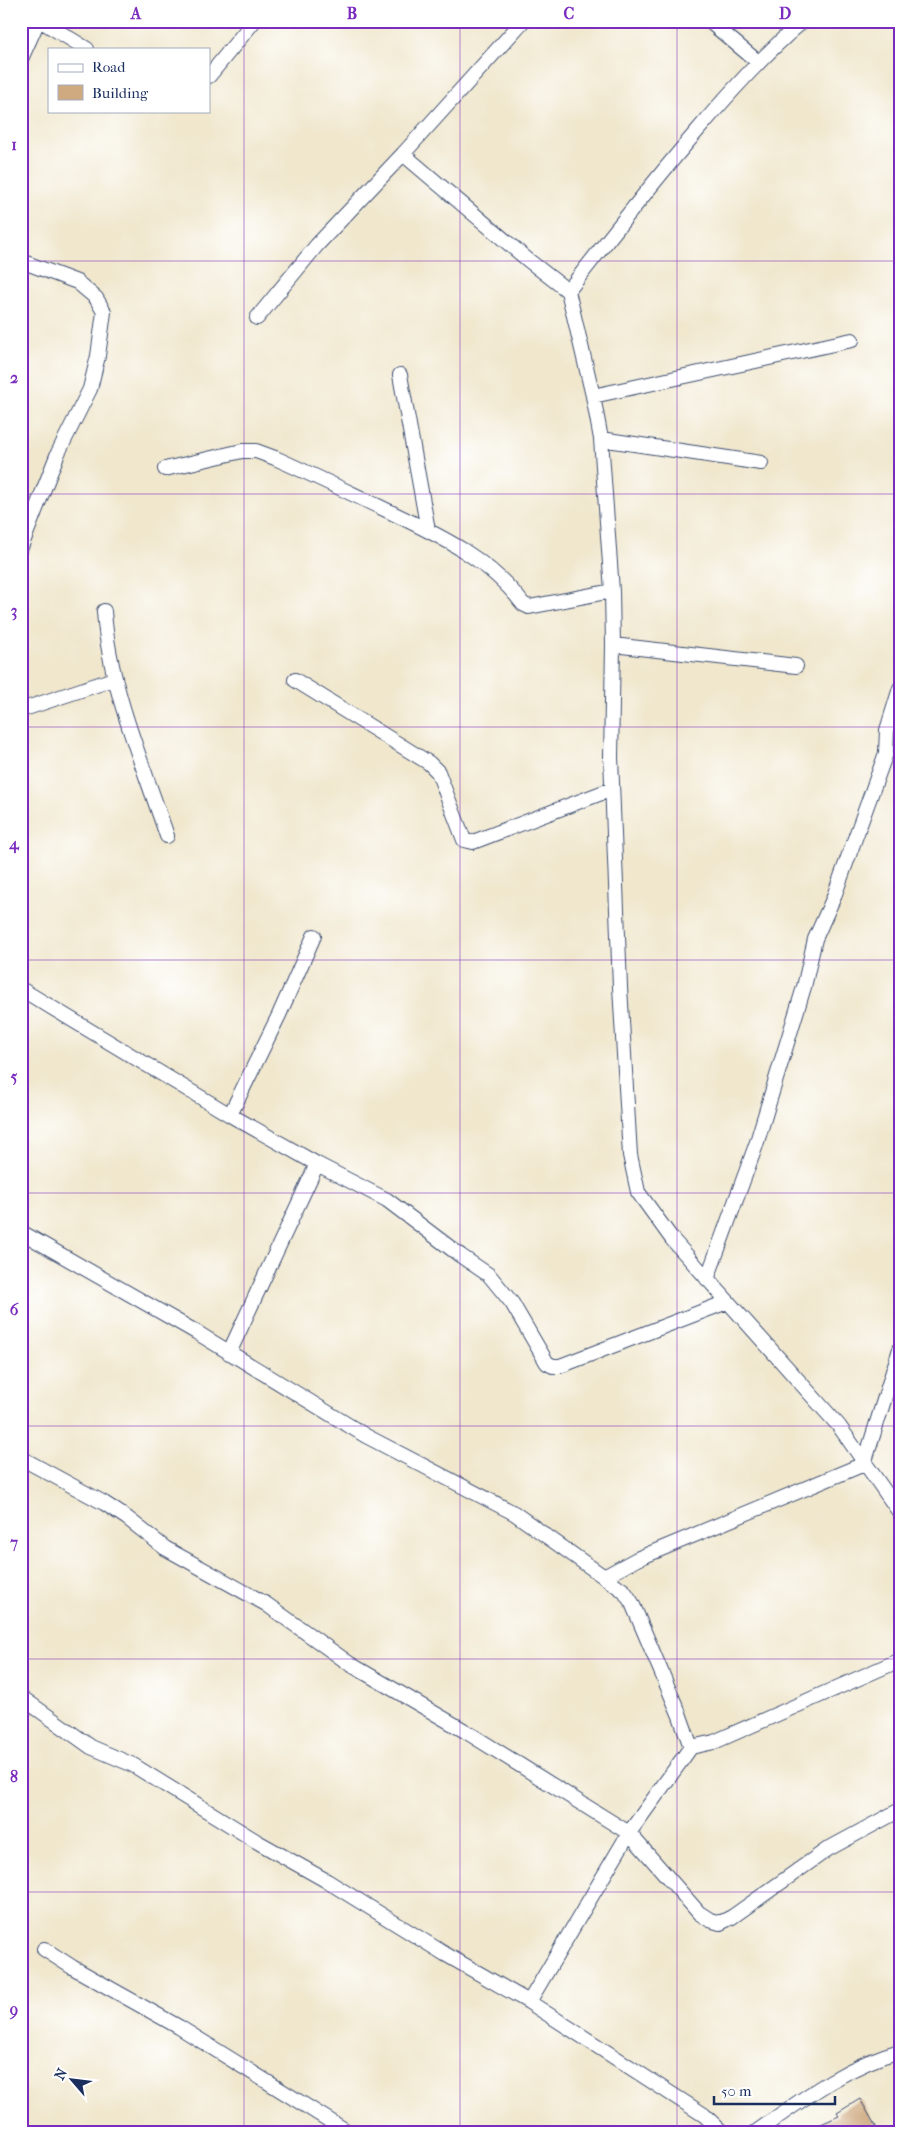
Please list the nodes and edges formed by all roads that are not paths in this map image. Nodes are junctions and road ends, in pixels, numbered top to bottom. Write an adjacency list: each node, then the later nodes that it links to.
1 (40, 21): 6 (street); 7 (street)
2 (254, 21): 9 (street)
3 (522, 21): 10 (street)
4 (709, 21): 8 (street)
5 (803, 21): 8 (street)
6 (85, 48)
7 (21, 59)
8 (758, 62): 12 (street)
9 (210, 75)
10 (404, 154): 12 (street); 13 (street)
11 (21, 261): 21 (street)
12 (568, 291): 16 (street)
13 (257, 318)
14 (852, 340): 16 (street)
15 (400, 375): 20 (street)
16 (593, 396): 17 (street)
17 (600, 439): 18 (street); 22 (street)
18 (761, 463)
19 (165, 469): 20 (street)
20 (428, 530): 22 (street)
21 (21, 547)
22 (612, 591): 24 (street)
23 (104, 611): 26 (street)
24 (614, 645): 25 (street); 30 (street)
25 (796, 666)
26 (114, 679): 29 (street); 31 (street)
27 (295, 680): 30 (street)
28 (900, 688): 37 (street)
29 (21, 710)
30 (612, 788): 37 (street)
31 (167, 836)
32 (314, 936): 34 (street)
33 (21, 989): 34 (street)
34 (230, 1115): 35 (street)
35 (317, 1164): 38 (street); 40 (street)
36 (21, 1232): 40 (street)
37 (707, 1279): 38 (street)
38 (727, 1302): 42 (street)
39 (900, 1350): 42 (street)
40 (229, 1353): 44 (street)
41 (21, 1458): 49 (street)
42 (864, 1464): 43 (street); 44 (street)
43 (900, 1513)
44 (604, 1577): 47 (street)
45 (900, 1660): 47 (street)
46 (21, 1697): 51 (street)
47 (691, 1747): 49 (street)
48 (900, 1810): 49 (street)
49 (629, 1833): 51 (street)
50 (44, 1949): 53 (street)
51 (529, 2002): 54 (street)
52 (900, 2051): 55 (street)
53 (348, 2132)
54 (722, 2132)
55 (756, 2132)

